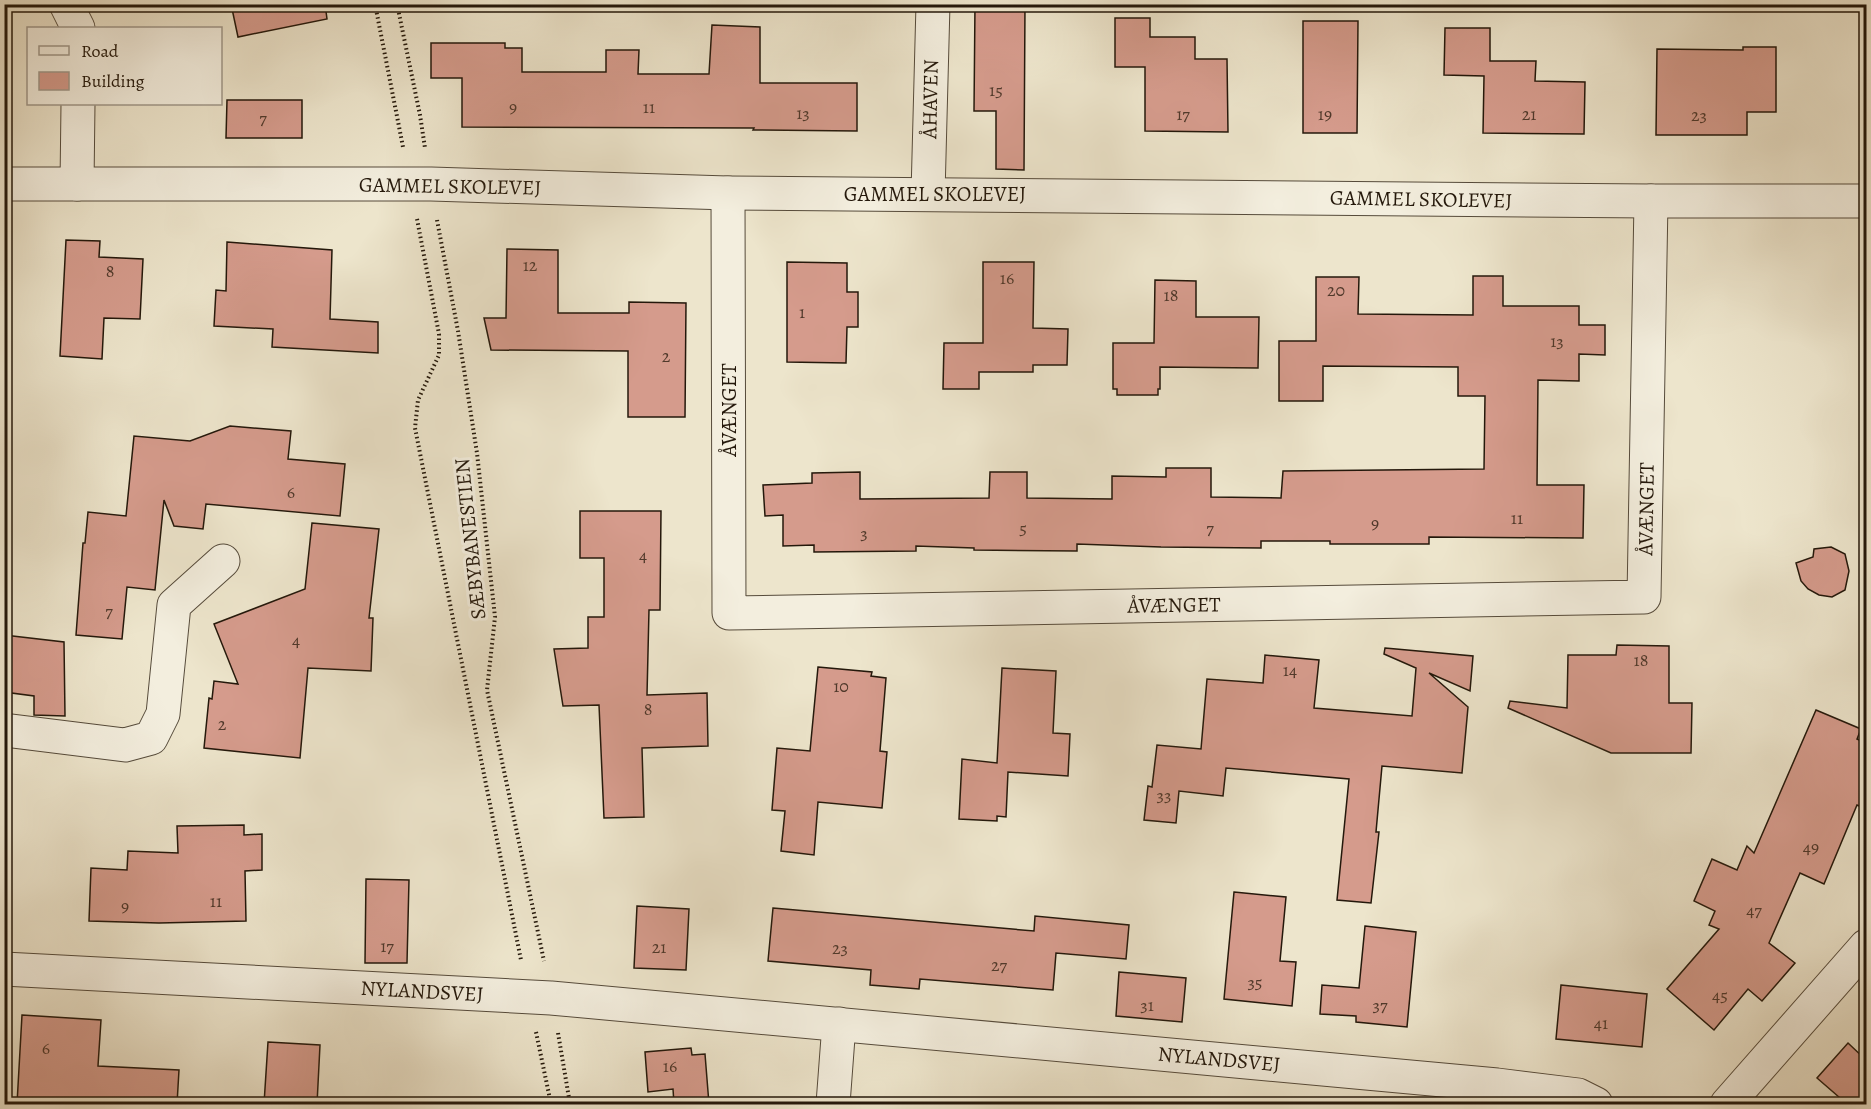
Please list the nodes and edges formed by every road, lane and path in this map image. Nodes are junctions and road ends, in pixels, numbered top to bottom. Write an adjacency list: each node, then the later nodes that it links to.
1 (66, 4): 5 (street)
2 (375, 4): 9 (path)
3 (397, 4): 9 (path, SÆBYBANESTIEN)
4 (933, 4): 11 (street, ÅHAVEN)
5 (78, 27)
6 (78, 105): 8 (street)
7 (4, 184): 8 (street, GAMMEL SKOLEVEJ)
8 (77, 184): 9 (street, GAMMEL SKOLEVEJ)
9 (421, 184): 10 (street, GAMMEL SKOLEVEJ); 18 (path, SÆBYBANESTIEN); 18 (path)
10 (728, 193): 11 (street, GAMMEL SKOLEVEJ); 12 (street, ÅVÆNGET)
11 (928, 194): 12 (street, GAMMEL SKOLEVEJ)
12 (1651, 201): 13 (street, GAMMEL SKOLEVEJ)
13 (1866, 201)
14 (223, 561): 15 (street)
15 (4, 730)
16 (1866, 946): 24 (street)
17 (4, 969): 18 (street, NYLANDSVEJ)
18 (540, 997): 19 (street, NYLANDSVEJ); 20 (path); 21 (path, SÆBYBANESTIEN)
19 (839, 1024): 22 (street); 23 (street, NYLANDSVEJ)
20 (551, 1104)
21 (570, 1104)
22 (833, 1104)
23 (1596, 1104)
24 (1727, 1104)

